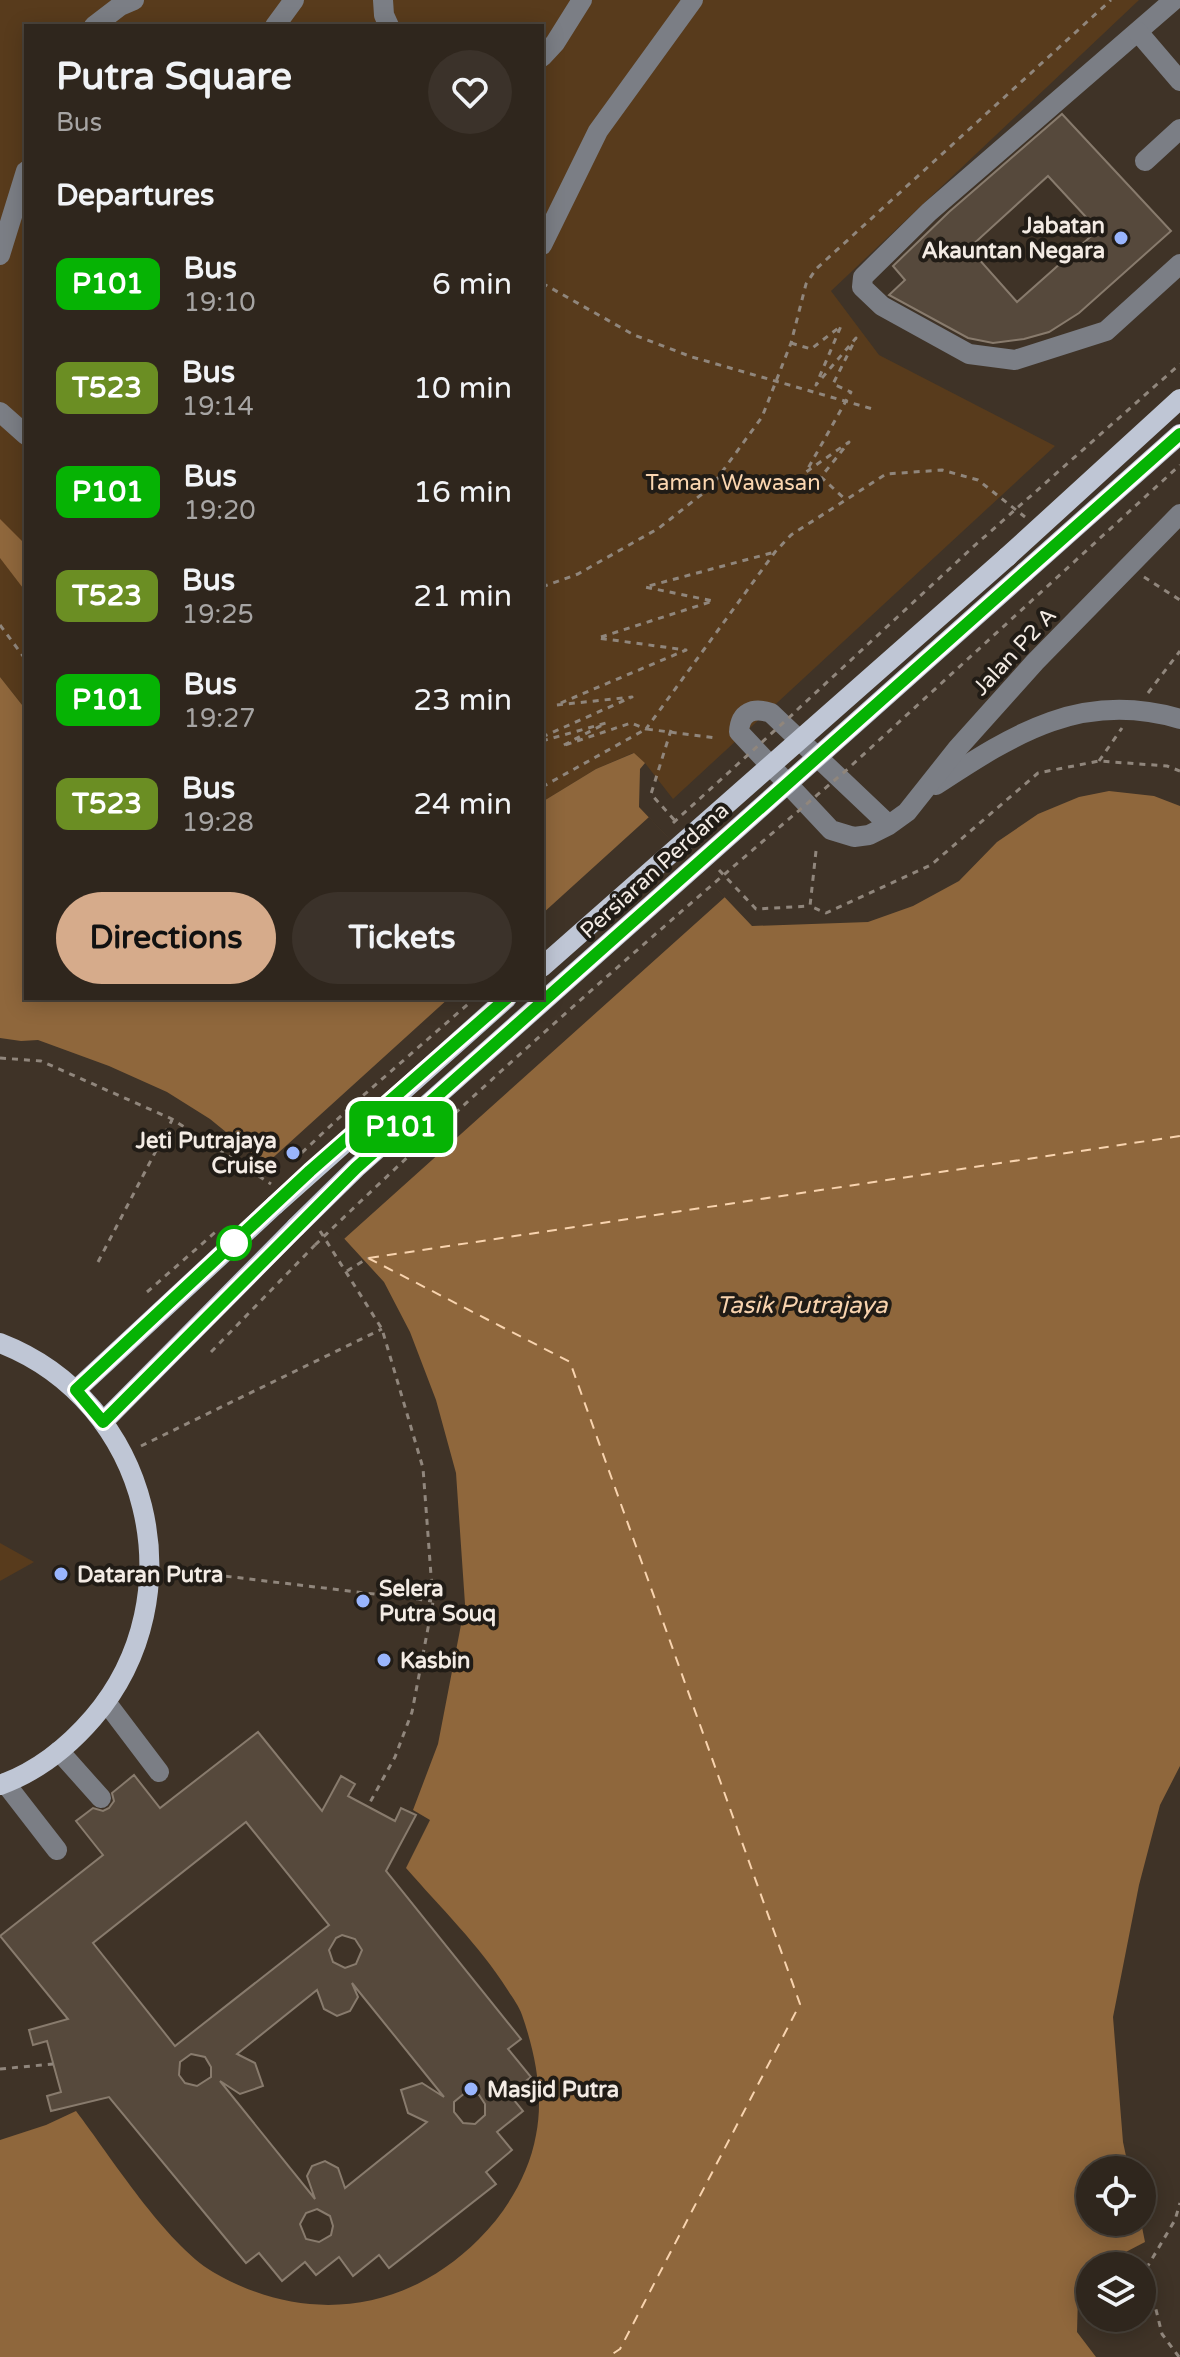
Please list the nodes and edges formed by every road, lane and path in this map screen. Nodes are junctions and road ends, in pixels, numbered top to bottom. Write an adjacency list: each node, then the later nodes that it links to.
1 (134, 0): 8 (street)
2 (294, 0): 9 (street)
3 (383, 0): 10 (street)
4 (582, 0): 12 (street)
5 (693, 0): 17 (street)
6 (1111, 0): 21 (path)
7 (1174, 0): 11 (street)
8 (97, 24)
9 (276, 24)
10 (388, 24)
11 (1138, 32): 13 (street); 19 (street)
12 (544, 55)
13 (1180, 81)
14 (1180, 129): 15 (street)
15 (1145, 161)
16 (24, 177): 18 (street)
17 (544, 241)
18 (0, 253)
19 (1180, 264)
20 (544, 284): 23 (path)
21 (791, 343): 23 (path); 25 (path)
22 (1180, 364): 32 (path)
23 (776, 381): 25 (path); 37 (path)
24 (1180, 399): 34 (main road, Persiaran Perdana)
25 (846, 401): 26 (path); 31 (path)
26 (876, 410)
27 (0, 412): 28 (street)
28 (24, 433)
29 (1180, 434): 60 (main road, Persiaran Perdana, bridge)
30 (1180, 465): 67 (path, bridge)
31 (846, 500): 32 (path); 35 (path)
32 (1016, 509): 34 (path); 50 (path, bridge)
33 (1180, 514): 36 (street, Jalan P2 A)
34 (1037, 528): 52 (main road, Persiaran Perdana, bridge)
35 (775, 552): 42 (path); 43 (path)
36 (1127, 566): 38 (path); 48 (street, Jalan P2 A)
37 (544, 586)
38 (1180, 600)
39 (0, 625): 40 (path)
40 (24, 657)
41 (1180, 719): 48 (street)
42 (646, 729): 44 (path); 45 (path); 47 (path)
43 (544, 738)
44 (544, 738)
45 (717, 738)
46 (1180, 771): 51 (path)
47 (544, 786)
48 (923, 793): 49 (street, Jalan P2 A)
49 (889, 825): 49 (street, Jalan P2 A)
50 (668, 828)
51 (816, 851)
52 (544, 965)
53 (473, 1000): 57 (path, bridge)
54 (505, 1000): 58 (main road, bridge)
55 (0, 1058): 56 (path)
56 (172, 1119): 58 (path); 62 (path)
57 (293, 1161)
58 (270, 1191): 68 (main road)
59 (227, 1222): 64 (path)
60 (306, 1226): 63 (path); 69 (main road, Persiaran Perdana)
61 (368, 1258): 63 (path)
62 (98, 1262)
63 (346, 1272): 65 (path)
64 (147, 1292)
65 (382, 1329): 70 (path); 72 (path)
66 (0, 1343): 68 (main road)
67 (211, 1352)
68 (76, 1390): 69 (main road)
69 (103, 1422): 70 (main road)
70 (124, 1455): 71 (main road)
71 (150, 1567): 72 (path); 73 (main road)
72 (433, 1602): 78 (path)
73 (106, 1702): 74 (main road); 75 (street)
74 (59, 1751): 76 (main road); 77 (street)
75 (159, 1772)
76 (2, 1784): 79 (street)
77 (101, 1798)
78 (368, 1806)
79 (57, 1850)
80 (53, 2064): 81 (path)
81 (0, 2069)
82 (1180, 2203): 83 (path)
83 (1179, 2357)

